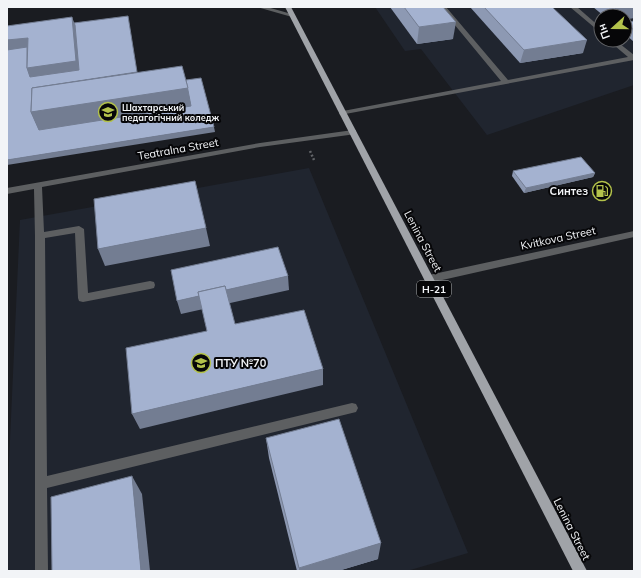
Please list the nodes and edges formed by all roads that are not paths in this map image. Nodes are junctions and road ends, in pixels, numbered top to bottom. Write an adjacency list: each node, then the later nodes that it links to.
1 (260, 7): 4 (street)
2 (443, 7): 8 (street)
3 (573, 7): 5 (street)
4 (290, 11): 9 (main road, Lenina Street / Н-21)
5 (593, 24)
6 (621, 48): 7 (street)
7 (633, 58): 8 (street)
8 (506, 82): 9 (street)
9 (343, 113): 10 (main road, Lenina Street / Н-21)
10 (353, 132): 11 (street, Teatralna Street); 15 (main road, Lenina Street / Н-21)
11 (38, 186): 12 (street, Teatralna Street); 14 (street)
12 (7, 191)
13 (634, 234): 15 (street, Kvitkova Street)
14 (40, 236): 16 (street); 18 (street)
15 (429, 279): 20 (main road, Lenina Street / Н-21)
16 (150, 285)
17 (352, 408): 18 (street)
18 (40, 484): 19 (street)
19 (41, 570)
20 (580, 571)

